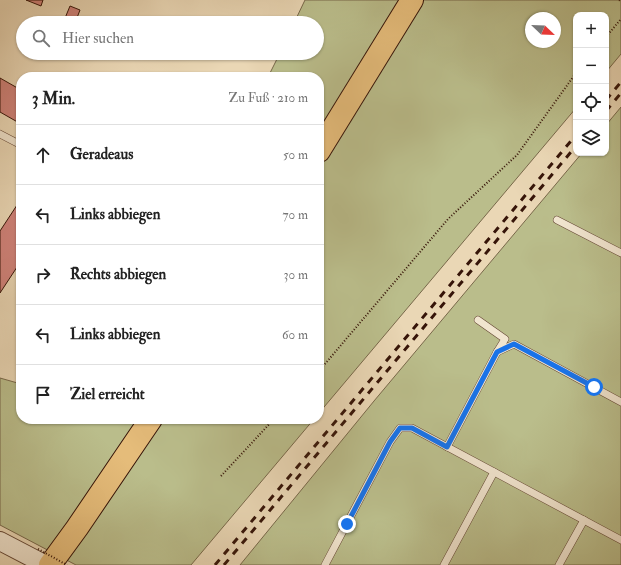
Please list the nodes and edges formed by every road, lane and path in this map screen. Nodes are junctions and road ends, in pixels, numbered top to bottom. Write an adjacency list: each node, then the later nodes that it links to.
1 (412, 0): 7 (main road)
2 (621, 19): 3 (path)
3 (609, 33)
4 (573, 78): 12 (path)
5 (0, 134): 6 (lane)
6 (16, 142)
7 (324, 143)
8 (557, 220): 9 (lane)
9 (621, 253)
10 (478, 320): 11 (lane)
11 (497, 352): 13 (lane); 16 (lane)
12 (324, 365)
13 (621, 402)
14 (148, 424): 22 (main road)
15 (269, 424): 18 (path)
16 (447, 447): 17 (lane); 24 (lane)
17 (494, 472): 19 (lane); 25 (lane)
18 (221, 476)
19 (584, 520): 20 (lane); 26 (lane)
20 (621, 540)
21 (0, 541): 22 (street)
22 (42, 559): 23 (path, bridge)
23 (67, 565)
24 (325, 565)
25 (444, 565)
26 (559, 565)

